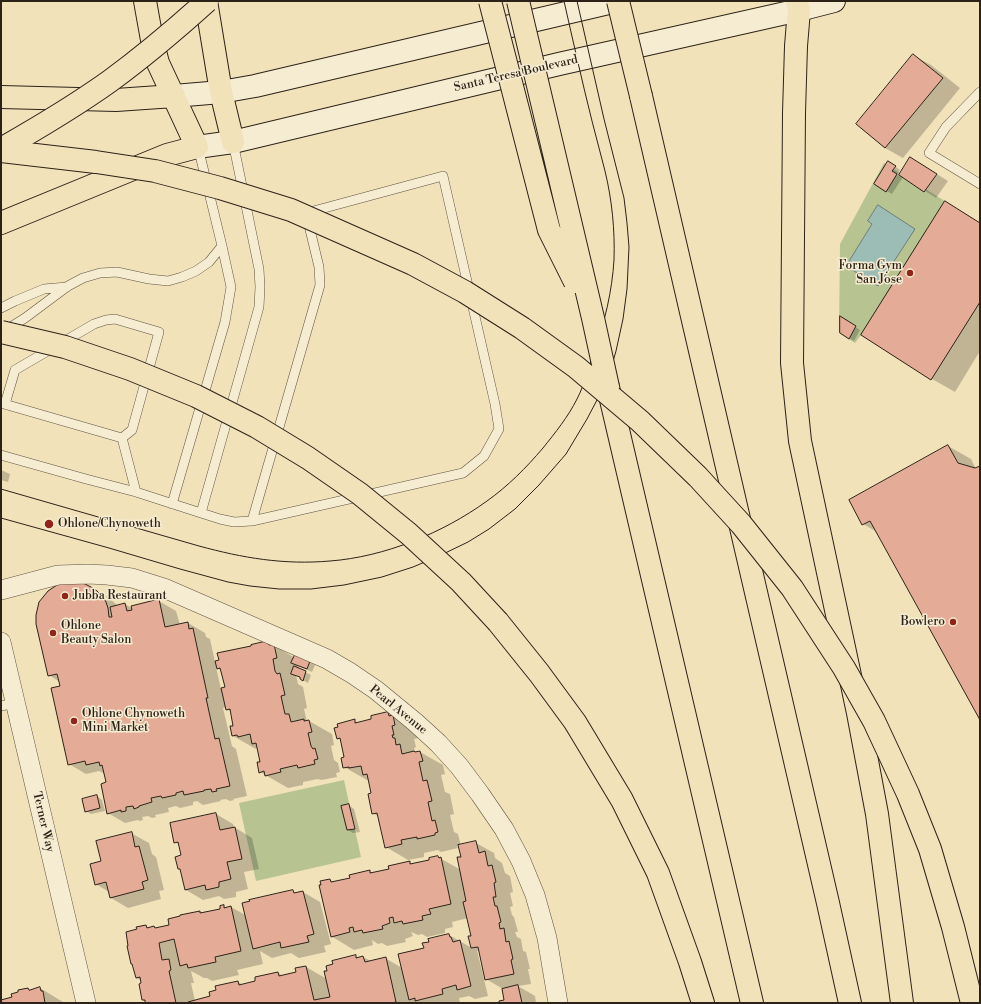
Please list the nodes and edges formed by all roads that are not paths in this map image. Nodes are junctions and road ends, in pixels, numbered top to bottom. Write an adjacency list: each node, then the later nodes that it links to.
1 (145, 1): 10 (highway)
2 (206, 1): 8 (highway); 14 (highway, bridge)
3 (490, 1): 20 (highway, bridge)
4 (518, 1): 20 (highway, bridge)
5 (618, 1): 8 (main road); 36 (highway, bridge)
6 (834, 1): 7 (main road, Santa Teresa Boulevard)
7 (798, 5): 12 (main road, Santa Teresa Boulevard); 37 (highway)
8 (221, 92): 10 (main road); 12 (highway)
9 (980, 92): 15 (lane)
10 (174, 96): 11 (highway); 13 (highway)
11 (1, 97)
12 (233, 142): 13 (main road, Santa Teresa Boulevard); 27 (lane)
13 (198, 147): 16 (highway); 17 (lane)
14 (1, 150): 38 (highway, bridge)
15 (980, 184)
16 (1, 223)
17 (222, 246): 18 (lane); 26 (lane)
18 (68, 286): 19 (lane); 21 (lane)
19 (1, 308)
20 (593, 318): 35 (highway, bridge)
21 (1, 332): 34 (highway, bridge)
22 (3, 403): 23 (lane); 23 (lane)
23 (122, 438): 25 (lane)
24 (1, 455): 25 (lane)
25 (136, 492): 26 (lane)
26 (172, 504): 27 (lane)
27 (201, 514): 28 (lane)
28 (252, 521): 28 (lane)
29 (1, 590): 33 (street, Pearl Avenue)
30 (1, 642): 31 (street, Terner Way)
31 (8, 704): 32 (street, Terner Way)
32 (86, 1003)
33 (558, 1003)
34 (702, 1003)
35 (752, 1003)
36 (850, 1003)
37 (902, 1003)
38 (972, 1003)

